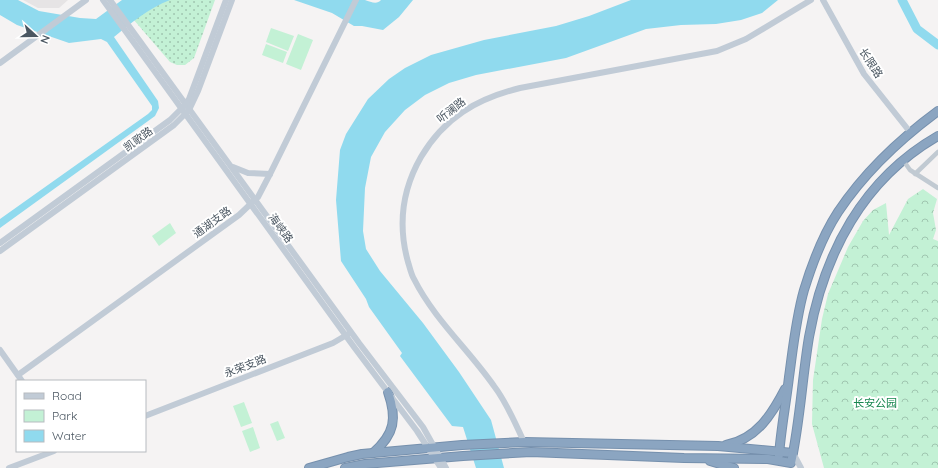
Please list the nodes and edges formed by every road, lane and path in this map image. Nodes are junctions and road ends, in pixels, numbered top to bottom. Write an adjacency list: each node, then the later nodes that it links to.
1 (86, 0): 7 (street)
2 (356, 0): 15 (street, 通湖支路)
3 (811, 0): 30 (street, 听澜路)
4 (823, 0): 10 (street, 长限路)
5 (107, 1): 8 (street, 海峡路)
6 (228, 2): 8 (street, 凯歌路)
7 (0, 63)
8 (186, 110): 14 (street, 海峡路); 18 (street, 海峡路); 19 (street, 凯歌路); 20 (street, 凯歌路)
9 (938, 111): 10 (highway)
10 (910, 132): 25 (highway)
11 (938, 136): 13 (highway)
12 (938, 152): 16 (street)
13 (903, 160): 16 (street); 29 (highway)
14 (229, 164): 15 (street); 18 (street, 海峡路)
15 (270, 174): 18 (street, 通湖支路)
16 (915, 174): 17 (street)
17 (938, 188)
18 (253, 201): 21 (street, 海峡路); 23 (street, 通湖支路)
19 (0, 243)
20 (0, 251)
21 (349, 334): 26 (street, 海峡路); 27 (street, 永荣支路); 32 (street, 海峡路)
22 (0, 350): 23 (street)
23 (18, 375): 24 (street)
24 (21, 380)
25 (788, 383): 28 (highway); 31 (highway)
26 (388, 392): 32 (street, 海峡路); 35 (highway)
27 (146, 416)
28 (784, 416): 29 (highway); 33 (highway)
29 (798, 416): 36 (highway)
30 (524, 442): 31 (highway); 32 (highway)
31 (718, 446): 33 (highway)
32 (432, 448): 35 (highway); 37 (street, 海峡路)
33 (780, 451): 36 (highway); 39 (highway)
34 (51, 452): 41 (street)
35 (373, 453): 42 (highway)
36 (793, 453): 40 (highway); 47 (street)
37 (438, 458): 38 (highway); 43 (highway); 44 (street, 海峡路); 45 (street, 海峡路)
38 (700, 458): 39 (highway); 46 (highway)
39 (779, 460): 40 (highway)
40 (792, 466)
41 (9, 468)
42 (309, 468)
43 (345, 468)
44 (441, 468)
45 (446, 468)
46 (734, 468)
47 (801, 468)

